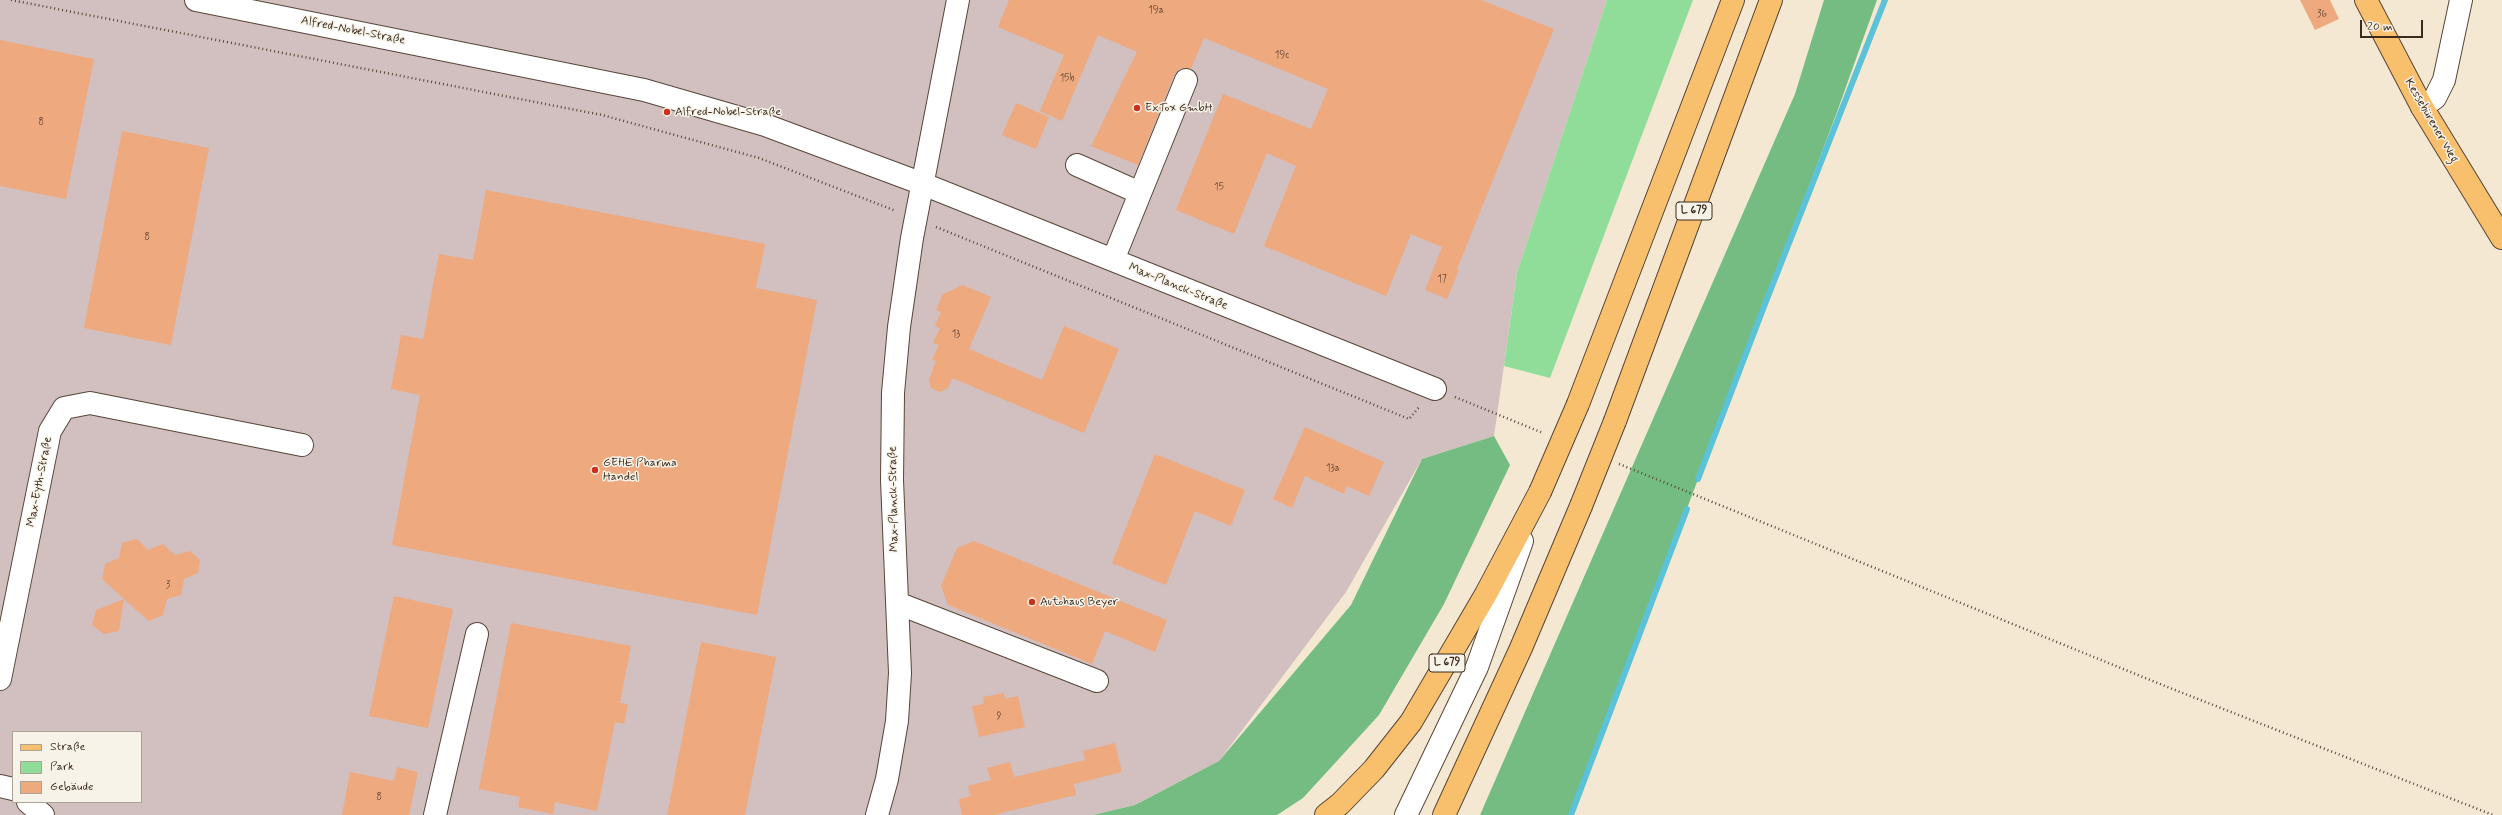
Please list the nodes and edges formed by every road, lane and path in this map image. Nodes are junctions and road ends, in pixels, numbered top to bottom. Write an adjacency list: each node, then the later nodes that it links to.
1 (11, 0): 13 (path)
2 (196, 0): 11 (street, Alfred-Nobel-Straße)
3 (958, 0): 11 (street, Max-Planck-Straße)
4 (1733, 0): 20 (main road, L 679, bridge)
5 (1771, 0): 33 (main road, L 679, bridge)
6 (2366, 0): 9 (main road, Kessebürener Weg)
7 (2461, 0): 9 (street)
8 (1186, 80): 12 (street)
9 (2422, 107): 14 (main road, Kessebürener Weg)
10 (1077, 165): 12 (street)
11 (923, 184): 13 (street, Max-Planck-Straße); 15 (street, Max-Planck-Straße)
12 (1140, 193): 15 (street)
13 (916, 218): 16 (path); 21 (street, Max-Planck-Straße)
14 (2502, 238)
15 (1113, 260): 16 (street, Max-Planck-Straße)
16 (1435, 389): 17 (path)
17 (1512, 420)
18 (302, 445): 23 (street, Max-Eyth-Straße)
19 (1639, 472): 34 (path)
20 (1539, 493): 31 (main road, L 679); 32 (street)
21 (897, 603): 24 (street); 30 (street, Max-Planck-Straße)
22 (476, 634): 29 (street)
23 (0, 679)
24 (1097, 681)
25 (0, 786): 26 (street)
26 (12, 789)
27 (29, 803): 28 (street)
28 (43, 815)
29 (435, 815)
30 (877, 815)
31 (1326, 815)
32 (1406, 815)
33 (1444, 815)
34 (2493, 815)

